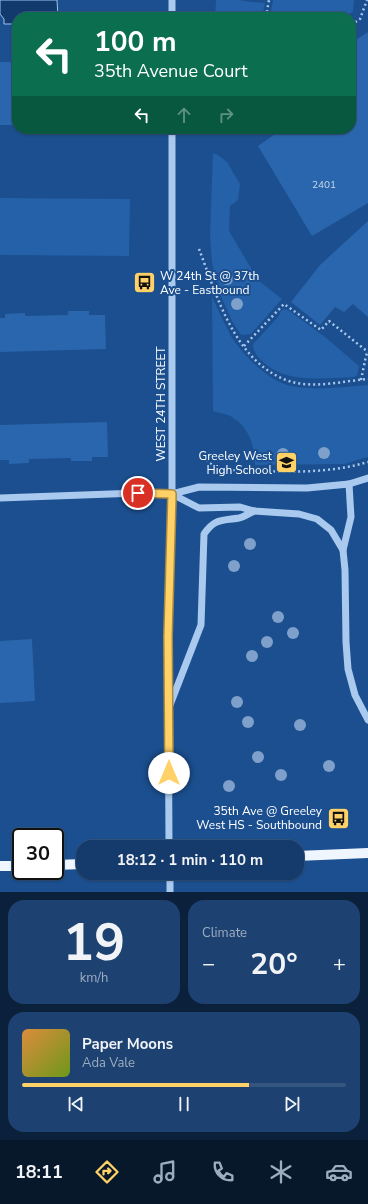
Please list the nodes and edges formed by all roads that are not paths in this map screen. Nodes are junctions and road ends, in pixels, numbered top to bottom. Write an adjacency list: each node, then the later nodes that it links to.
1 (172, 0): 2 (street)
2 (172, 12)
3 (172, 134): 6 (street, WEST 24TH STREET)
4 (368, 478): 5 (street)
5 (349, 484): 6 (street); 9 (street)
6 (172, 494): 7 (street); 8 (street); 10 (street, WEST 24TH STREET)
7 (0, 498)
8 (254, 511): 9 (street); 10 (street)
9 (343, 550): 11 (street)
10 (169, 709): 12 (street, WEST 24TH STREET)
11 (368, 720)
12 (169, 840)
13 (368, 853): 14 (main road)
14 (304, 856)
15 (76, 864): 16 (main road)
16 (64, 865)
17 (0, 866): 18 (main road)
18 (12, 866)
19 (170, 880): 20 (street)
20 (170, 892)

